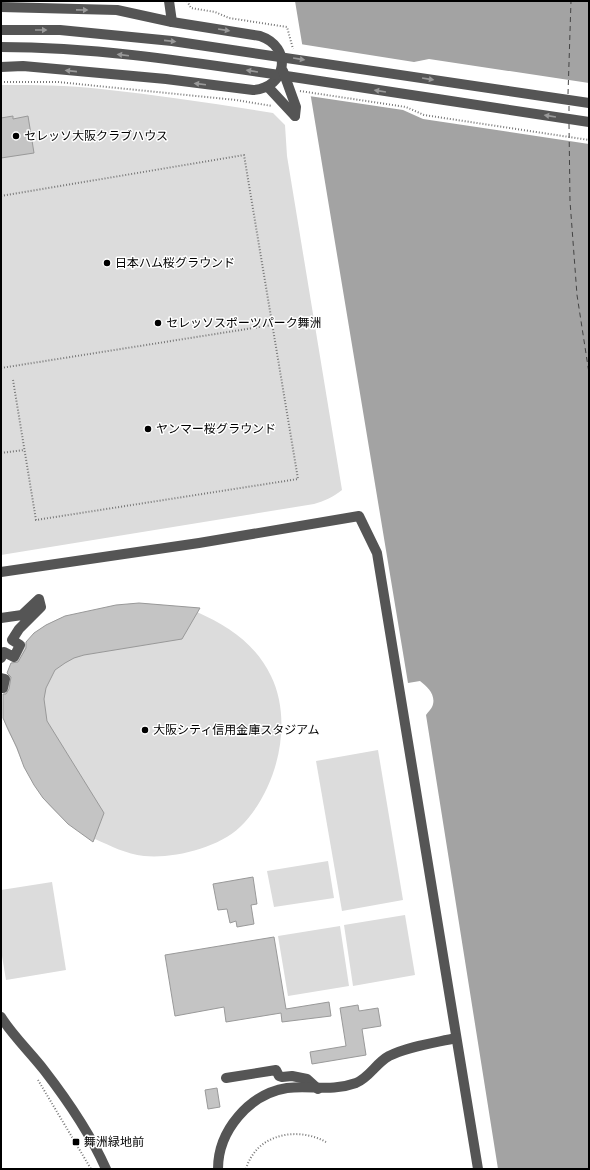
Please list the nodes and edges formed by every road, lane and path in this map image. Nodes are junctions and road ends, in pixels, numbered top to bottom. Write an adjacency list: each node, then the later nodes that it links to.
1 (169, 1): 3 (street)
2 (1, 7): 3 (street, one-way to 3)
3 (172, 22): 7 (street, one-way to 7)
4 (2, 30): 9 (street, one-way to 9)
5 (2, 47): 10 (street, one-way to 5)
6 (1, 67): 8 (street, one-way to 6)
7 (282, 67): 8 (street); 8 (street)
8 (268, 87)
9 (589, 103)
10 (589, 122)
11 (1, 196): 12 (path)
12 (272, 324): 13 (path); 15 (path)
13 (1, 368)
14 (12, 380): 15 (path)
15 (24, 450): 16 (path)
16 (1, 453)
17 (1, 572): 23 (street)
18 (1, 618): 19 (street)
19 (1, 658)
20 (1, 678): 21 (street)
21 (1, 688)
22 (1, 1017): 29 (street)
23 (456, 1038): 26 (street); 32 (street)
24 (34, 1074): 28 (path)
25 (226, 1078): 26 (street)
26 (318, 1088): 30 (street)
27 (326, 1142): 31 (path)
28 (91, 1169)
29 (106, 1169)
30 (218, 1169)
31 (246, 1169)
32 (478, 1169)

